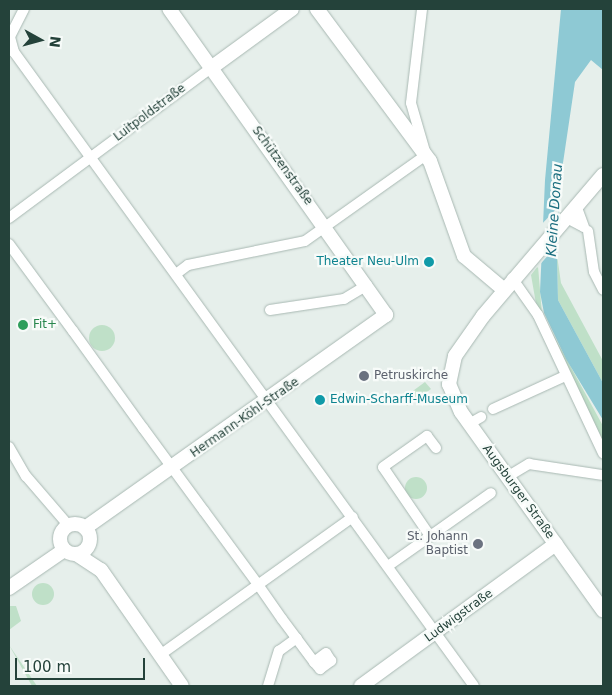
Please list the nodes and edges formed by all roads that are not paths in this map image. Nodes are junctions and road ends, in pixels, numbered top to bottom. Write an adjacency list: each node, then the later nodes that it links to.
1 (24, 9): 10 (street)
2 (169, 9): 6 (street, Schützenstraße)
3 (292, 9): 6 (street, Luitpoldstraße)
4 (317, 9): 8 (street)
5 (422, 9): 7 (street)
6 (211, 68): 10 (street, Luitpoldstraße); 15 (street, Schützenstraße)
7 (412, 94): 8 (street); 9 (street)
8 (394, 113): 9 (street)
9 (426, 155): 15 (street); 19 (street)
10 (90, 157): 13 (street, Luitpoldstraße); 18 (street)
11 (603, 175): 12 (street)
12 (576, 205): 14 (street); 14 (street)
13 (9, 218)
14 (563, 220): 19 (street)
15 (326, 227): 18 (street); 20 (street, Schützenstraße)
16 (588, 231): 21 (street)
17 (9, 244): 30 (street)
18 (176, 274): 25 (street)
19 (508, 284): 24 (street); 32 (street, Augsburger Straße)
20 (368, 285): 22 (street); 23 (street, Schützenstraße)
21 (603, 290)
22 (270, 310)
23 (380, 322): 25 (street, Hermann-Köhl-Straße)
24 (565, 376): 26 (street); 29 (street)
25 (269, 401): 30 (street, Hermann-Köhl-Straße); 34 (street)
26 (493, 409)
27 (9, 447): 35 (street)
28 (436, 448): 37 (street)
29 (603, 453)
30 (173, 469): 36 (street, Hermann-Köhl-Straße); 42 (street)
31 (603, 475): 32 (street)
32 (507, 477): 38 (street, Augsburger Straße)
33 (491, 492): 37 (street)
34 (353, 517): 40 (street); 42 (street)
35 (65, 524): 36 (street); 39 (street)
36 (87, 534): 39 (street, Hermann-Köhl-Straße); 41 (street)
37 (430, 536): 40 (street)
38 (556, 544): 44 (street, Augsburger Straße); 45 (street, Ludwigstraße)
39 (67, 550): 41 (street); 43 (street, Hermann-Köhl-Straße)
40 (388, 566): 45 (street)
41 (101, 570): 47 (street)
42 (259, 586): 46 (street); 47 (street)
43 (9, 588)
44 (603, 610)
45 (436, 633): 51 (street, Ludwigstraße); 52 (street)
46 (297, 638): 48 (street); 50 (street)
47 (160, 655): 49 (street)
48 (314, 662)
49 (182, 686)
50 (268, 686)
51 (361, 686)
52 (474, 686)

